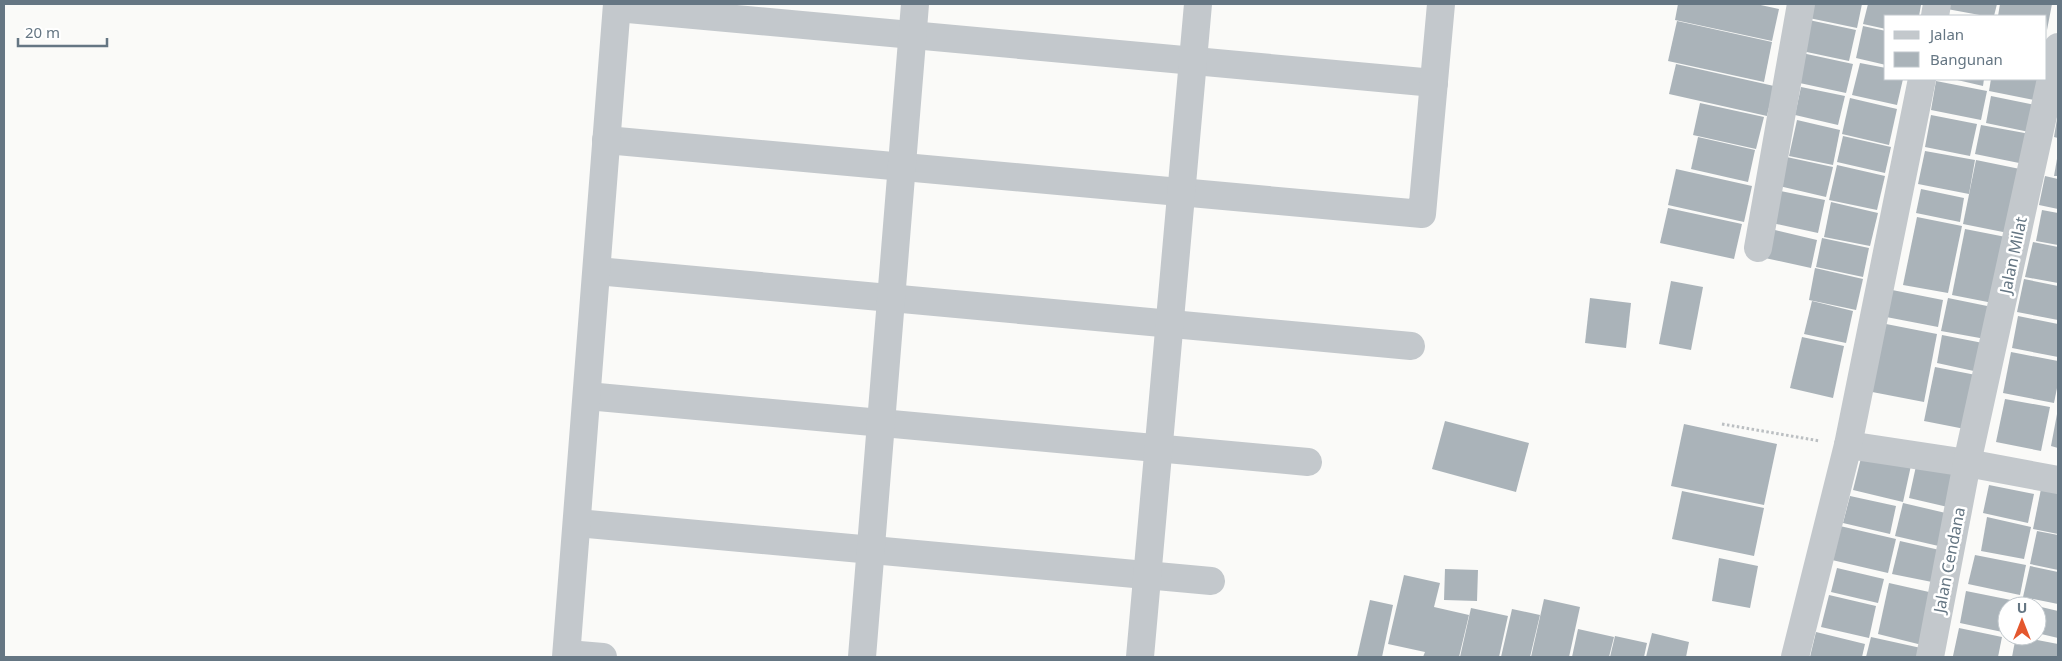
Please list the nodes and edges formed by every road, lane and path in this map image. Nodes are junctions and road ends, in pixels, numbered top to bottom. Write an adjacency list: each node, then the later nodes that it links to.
1 (915, 4): 6 (street)
2 (1198, 4): 8 (street)
3 (1441, 4): 10 (street)
4 (1801, 4): 14 (street)
5 (617, 6): 6 (street); 11 (street)
6 (913, 35): 8 (street); 12 (street)
7 (2058, 48): 25 (street, Jalan Milat)
8 (1193, 61): 10 (street); 13 (street)
9 (1922, 80): 22 (street)
10 (1434, 83): 13 (street)
11 (606, 140): 12 (street); 15 (street)
12 (902, 167): 13 (street); 16 (street)
13 (1181, 192): 17 (street)
14 (1758, 248)
15 (596, 271): 16 (street); 19 (street)
16 (891, 298): 17 (street); 20 (street)
17 (1170, 324): 18 (street); 23 (street)
18 (1411, 346)
19 (587, 396): 20 (street); 27 (street)
20 (881, 423): 23 (street); 28 (street)
21 (1722, 424): 22 (path)
22 (1848, 446): 25 (street); 35 (street)
23 (1158, 448): 24 (street); 29 (street)
24 (1308, 462)
25 (1967, 463): 26 (street); 36 (street, Jalan Cendana)
26 (2058, 480)
27 (577, 523): 28 (street); 31 (street)
28 (870, 550): 29 (street); 33 (street)
29 (1147, 575): 30 (street); 34 (street)
30 (1211, 581)
31 (566, 656): 32 (street)
32 (603, 657)
33 (862, 657)
34 (1140, 657)
35 (1795, 657)
36 (1930, 657)

